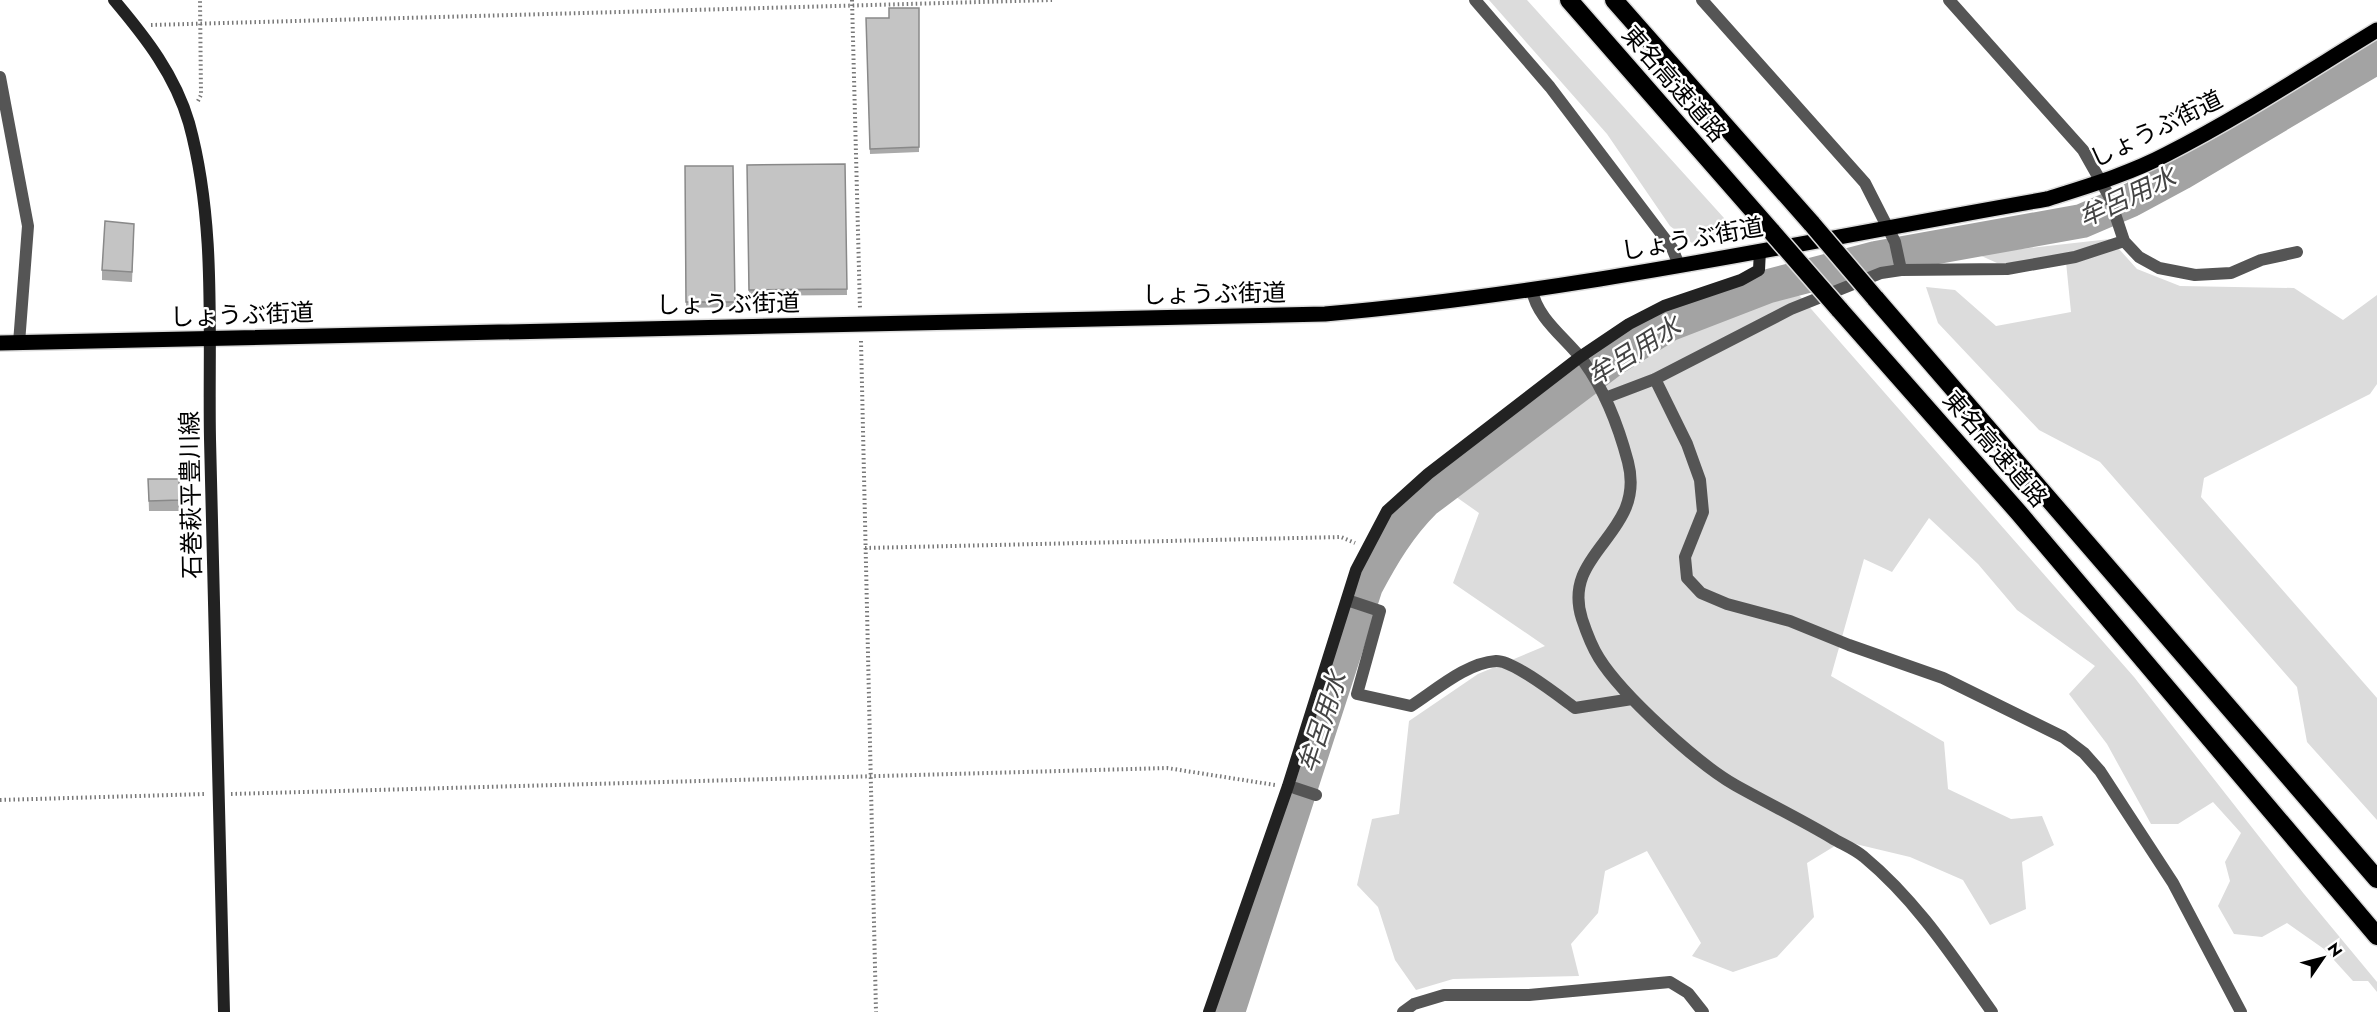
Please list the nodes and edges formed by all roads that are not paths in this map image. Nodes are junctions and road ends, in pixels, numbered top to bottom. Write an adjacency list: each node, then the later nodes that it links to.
1 (114, 0): 17 (main road, 石巻萩平豊川線)
2 (1474, 0): 14 (street)
3 (1569, 0): 28 (highway, 東名高速道路, bridge)
4 (1614, 0): 27 (highway, 東名高速道路, bridge)
5 (1702, 0): 10 (street)
6 (1949, 0): 9 (street)
7 (2377, 30): 9 (main road, しょうぶ街道)
8 (0, 77): 19 (street)
9 (2101, 182): 10 (main road, しょうぶ街道); 11 (street)
10 (1887, 226): 12 (main road, しょうぶ街道); 15 (street)
11 (2124, 241): 13 (street); 15 (street)
12 (1760, 250): 14 (main road, しょうぶ街道); 20 (main road)
13 (2297, 252)
14 (1678, 265): 16 (main road, しょうぶ街道)
15 (1900, 266): 21 (street)
16 (1532, 290): 17 (main road, しょうぶ街道); 20 (street)
17 (209, 338): 19 (main road, しょうぶ街道); 29 (main road, 石巻萩平豊川線)
18 (0, 343): 19 (main road, しょうぶ街道)
19 (19, 343)
20 (1583, 361): 22 (street); 23 (main road)
21 (1655, 379): 22 (street); 34 (street)
22 (1603, 395): 24 (street)
23 (1350, 601): 24 (street); 25 (main road)
24 (1632, 699): 33 (street)
25 (1291, 787): 26 (street); 30 (main road)
26 (1316, 795)
27 (2377, 879)
28 (2377, 936)
29 (224, 1012)
30 (1209, 1012)
31 (1403, 1012): 32 (street)
32 (1703, 1012)
33 (1992, 1012)
34 (2241, 1012)

